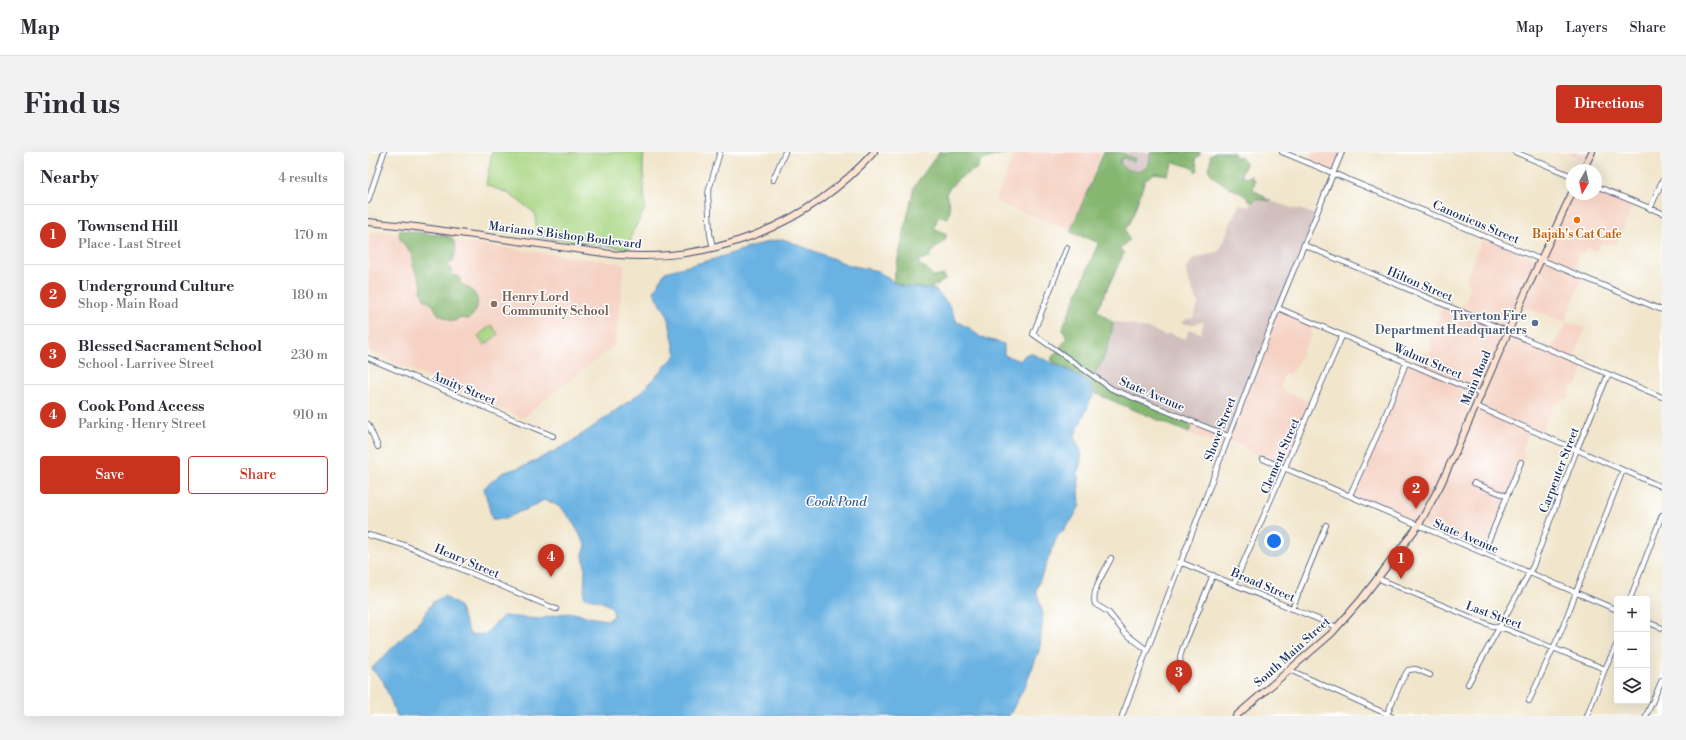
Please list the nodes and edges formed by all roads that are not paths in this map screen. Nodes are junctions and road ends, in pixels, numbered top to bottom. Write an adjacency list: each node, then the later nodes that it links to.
1 (384, 152): 14 (street)
2 (720, 152): 23 (street)
3 (786, 152): 12 (street)
4 (874, 152): 23 (main road, Mariano S Bishop Boulevard)
5 (1282, 152): 11 (street, Canonicus Street)
6 (1342, 152): 11 (street, Shove Street)
7 (1515, 152): 10 (street)
8 (1592, 152): 9 (main road)
9 (1586, 164)
10 (1566, 173)
11 (1334, 174): 21 (street, Shove Street); 24 (street, Canonicus Street)
12 (773, 180)
13 (1662, 181): 18 (street)
14 (370, 186): 17 (street)
15 (1602, 188): 18 (street)
16 (1569, 200): 24 (main road, Main Road)
17 (368, 201)
18 (1650, 208): 19 (street)
19 (1662, 214)
20 (368, 222): 23 (main road, Mariano S Bishop Boulevard)
21 (1304, 245): 25 (street, Shove Street); 27 (street, Hilton Street)
22 (1067, 246): 37 (street, State Avenue)
23 (714, 248)
24 (1540, 260): 26 (street, Canonicus Street); 27 (main road, Main Road)
25 (1278, 308): 28 (street, Walnut Street); 37 (street, Shove Street)
26 (1662, 310)
27 (1508, 332): 31 (street, Hilton Street); 32 (main road, Main Road)
28 (1342, 336): 30 (street, Walnut Street); 42 (street, Clement Street)
29 (368, 358): 36 (street, Amity Street)
30 (1406, 363): 32 (street, Walnut Street); 46 (street)
31 (1608, 375): 33 (street, Hilton Street); 39 (street, Carpenter Street)
32 (1481, 394): 34 (main road, Main Road)
33 (1662, 397)
34 (1476, 406): 39 (street); 50 (main road, Main Road)
35 (368, 424): 38 (street)
36 (553, 436)
37 (1228, 436): 54 (street, Shove Street)
38 (378, 447)
39 (1577, 449): 43 (street); 55 (street, Carpenter Street)
40 (1263, 459): 42 (street, State Avenue)
41 (1521, 462): 47 (street)
42 (1285, 469): 46 (street, State Avenue); 58 (street, Clement Street)
43 (1623, 470): 45 (street); 59 (street)
44 (1474, 483): 47 (street)
45 (1662, 487)
46 (1350, 496): 50 (street, State Avenue)
47 (1507, 496): 52 (street)
48 (1662, 515): 60 (street)
49 (1326, 525): 62 (street)
50 (1418, 526): 52 (street, State Avenue); 57 (main road, South Main Street)
51 (368, 535): 61 (street, Henry Street)
52 (1483, 554): 55 (street, State Avenue)
53 (1111, 558): 69 (street)
54 (1180, 562): 56 (street, Broad Street); 69 (street, Shove Street)
55 (1528, 573): 59 (street, State Avenue); 66 (street, Carpenter Street)
56 (1213, 575): 58 (street, Broad Street); 71 (street)
57 (1377, 578): 65 (main road, South Main Street); 66 (street, Last Street)
58 (1234, 584): 62 (street, Broad Street)
59 (1576, 593): 63 (street, State Avenue); 68 (street)
60 (1631, 596)
61 (556, 609)
62 (1292, 609): 65 (street, Broad Street)
63 (1614, 609)
64 (1650, 623): 67 (street)
65 (1338, 627): 73 (main road, South Main Street)
66 (1499, 628): 68 (street, Last Street); 76 (street, Carpenter Street)
67 (1662, 628)
68 (1553, 647): 72 (street, Last Street); 77 (street)
69 (1147, 650): 79 (street, Shove Street)
70 (1614, 650): 72 (street)
71 (1181, 666)
72 (1605, 669): 81 (street)
73 (1290, 670): 78 (street); 80 (main road, South Main Street)
74 (1430, 675): 78 (street)
75 (1662, 680): 82 (street)
76 (1468, 684)
77 (1529, 701)
78 (1389, 715)
79 (1122, 716)
80 (1236, 716)
81 (1587, 716)
82 (1646, 716)

